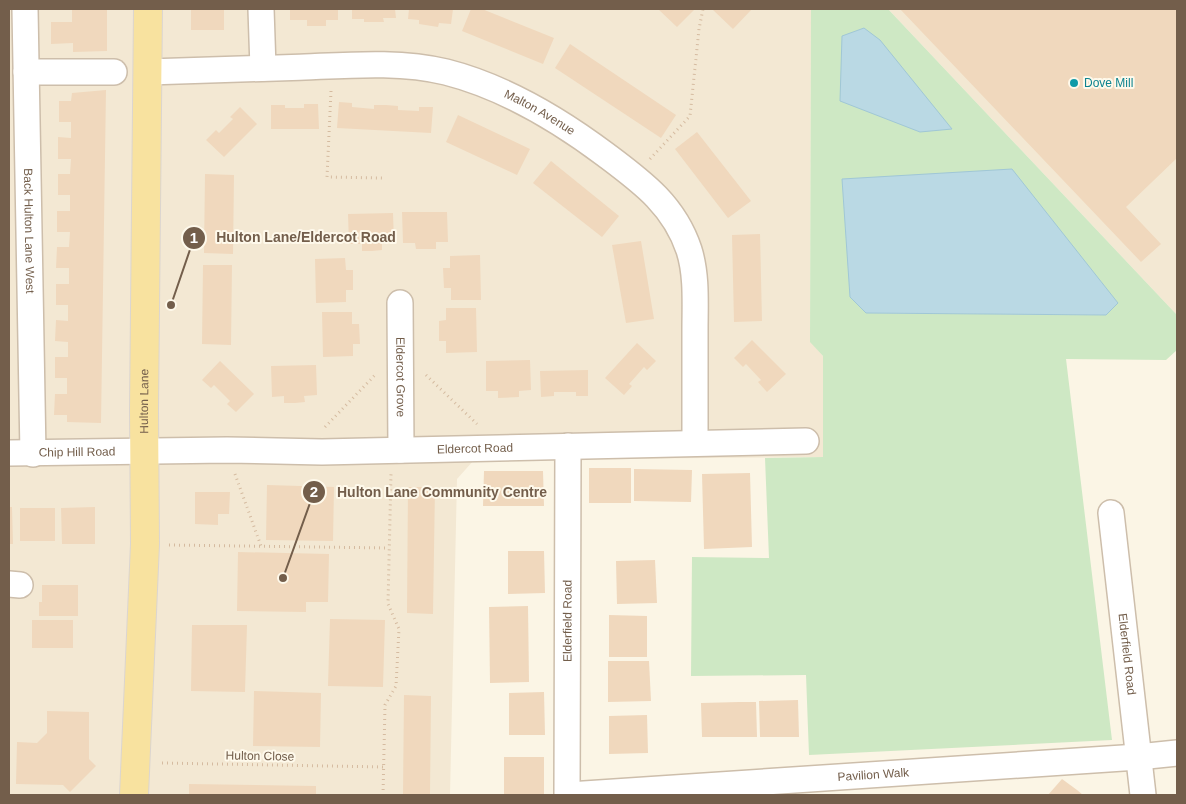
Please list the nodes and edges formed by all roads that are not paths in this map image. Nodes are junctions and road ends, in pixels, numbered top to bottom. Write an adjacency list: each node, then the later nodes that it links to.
1 (25, 9): 5 (street, Back Hulton Lane West)
2 (148, 9): 7 (main road, Hulton Lane)
3 (261, 9): 4 (street)
4 (263, 68): 7 (street, Malton Avenue); 10 (street, Malton Avenue)
5 (26, 72): 6 (street); 14 (street, Back Hulton Lane West)
6 (114, 72)
7 (148, 72): 13 (main road, Hulton Lane)
8 (400, 303): 12 (street, Eldercot Grove)
9 (806, 441): 10 (street, Eldercot Road)
10 (696, 443): 11 (street, Eldercot Road)
11 (568, 446): 12 (street, Eldercot Road); 19 (street, Elderfield Road)
12 (396, 450): 13 (street, Eldercot Road)
13 (144, 452): 14 (street, Chip Hill Road); 18 (main road, Hulton Lane)
14 (21, 453)
15 (1111, 513): 17 (street, Elderfield Road)
16 (1177, 753): 17 (street, Pavilion Walk)
17 (1138, 757): 19 (street, Pavilion Walk); 20 (street, Elderfield Road)
18 (134, 795)
19 (568, 795)
20 (1143, 795)

